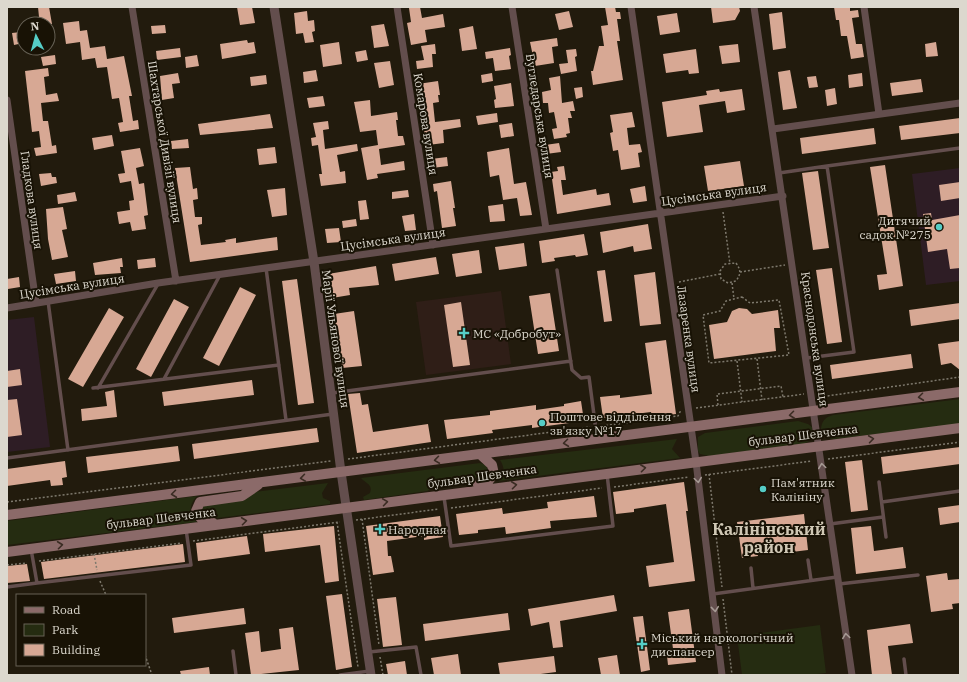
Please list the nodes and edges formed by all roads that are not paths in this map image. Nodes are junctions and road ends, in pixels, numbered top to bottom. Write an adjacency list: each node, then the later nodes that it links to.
1 (132, 7): 23 (street, Шахтарської Дивізії вулиця)
2 (274, 7): 19 (street, Марії Ульянової вулиця)
3 (397, 7): 18 (street, Комарова вулиця)
4 (512, 7): 17 (street, Вугледарська вулиця)
5 (631, 7): 16 (street, Лазаренка вулиця)
6 (754, 7): 11 (street, Краснодонська вулиця)
7 (864, 7): 10 (street)
8 (7, 100): 26 (street, Гладкова вулиця)
9 (960, 103): 10 (street)
10 (879, 114): 11 (street)
11 (773, 129): 14 (street, Краснодонська вулиця)
12 (960, 148): 13 (lane)
13 (827, 166): 14 (lane); 28 (lane)
14 (779, 173): 15 (street, Краснодонська вулиця)
15 (783, 196): 16 (street, Цусімська вулиця); 28 (street, Краснодонська вулиця)
16 (660, 213): 17 (street, Цусімська вулиця); 37 (street, Лазаренка вулиця)
17 (546, 229): 18 (street, Цусімська вулиця)
18 (433, 245): 19 (street, Цусімська вулиця)
19 (314, 262): 20 (street, Цусімська вулиця); 33 (street, Марії Ульянової вулиця)
20 (266, 268): 22 (street, Цусімська вулиця); 30 (lane)
21 (557, 270): 29 (lane)
22 (220, 275): 23 (street, Цусімська вулиця); 31 (lane)
23 (176, 281): 24 (street, Цусімська вулиця)
24 (158, 283): 25 (street, Цусімська вулиця); 31 (lane)
25 (48, 302): 26 (street, Цусімська вулиця); 41 (lane)
26 (36, 303): 27 (street, Цусімська вулиця)
27 (7, 308)
28 (807, 358): 34 (street, Краснодонська вулиця)
29 (571, 361): 33 (lane); 39 (lane)
30 (279, 365): 31 (lane); 36 (lane)
31 (164, 379)
32 (960, 392): 34 (main road, бульвар Шевченка, one-way to 34)
33 (332, 393): 35 (street, Марії Ульянової вулиця)
34 (814, 412): 37 (main road, бульвар Шевченка, one-way to 37); 40 (street, Краснодонська вулиця)
35 (334, 414): 36 (lane); 45 (street, Марії Ульянової вулиця)
36 (286, 420): 41 (lane)
37 (691, 427): 39 (main road, бульвар Шевченка); 44 (street, Лазаренка вулиця)
38 (960, 428): 40 (main road, бульвар Шевченка, one-way to 38)
39 (597, 439): 42 (main road, бульвар Шевченка, one-way to 42)
40 (819, 446): 44 (main road, бульвар Шевченка); 56 (street, Краснодонська вулиця, one-way to 40)
41 (68, 450): 43 (lane)
42 (480, 454): 45 (main road, бульвар Шевченка, one-way to 45); 50 (main road)
43 (7, 458)
44 (696, 462): 46 (main road, бульвар Шевченка, one-way to 44); 70 (street, Лазаренка вулиця, one-way to 70)
45 (341, 472): 48 (main road, бульвар Шевченка, one-way to 48); 52 (street, Марії Ульянової вулиця)
46 (606, 473): 50 (main road, бульвар Шевченка, one-way to 46); 50 (lane)
47 (879, 482): 51 (lane)
48 (261, 483): 53 (main road, бульвар Шевченка, one-way to 53); 55 (main road)
49 (960, 491): 51 (lane)
50 (444, 494): 52 (main road, бульвар Шевченка, one-way to 50)
51 (882, 502): 54 (lane)
52 (346, 507): 55 (main road, бульвар Шевченка, one-way to 52); 72 (street, Марії Ульянової вулиця)
53 (7, 515)
54 (883, 517): 56 (lane); 58 (lane)
55 (219, 524): 57 (main road, бульвар Шевченка)
56 (830, 524): 64 (street, Краснодонська вулиця)
57 (186, 528): 59 (main road, бульвар Шевченка, one-way to 57); 66 (lane)
58 (886, 537)
59 (31, 548): 60 (main road, бульвар Шевченка); 66 (lane)
60 (7, 552)
61 (808, 560): 65 (lane)
62 (751, 568): 69 (lane)
63 (918, 575): 67 (lane)
64 (838, 576): 65 (lane); 67 (street, Краснодонська вулиця)
65 (811, 580): 69 (lane)
66 (36, 583): 68 (lane)
67 (839, 584): 79 (street, Краснодонська вулиця, one-way to 67)
68 (7, 587)
69 (753, 588): 70 (lane)
70 (713, 594): 78 (street, Лазаренка вулиця, one-way to 78)
71 (233, 651): 75 (lane)
72 (368, 652): 74 (street, Марії Ульянової вулиця); 77 (lane)
73 (904, 659): 80 (lane)
74 (371, 673): 76 (lane)
75 (236, 675)
76 (340, 675)
77 (421, 675)
78 (722, 675)
79 (852, 675)
80 (906, 675)

